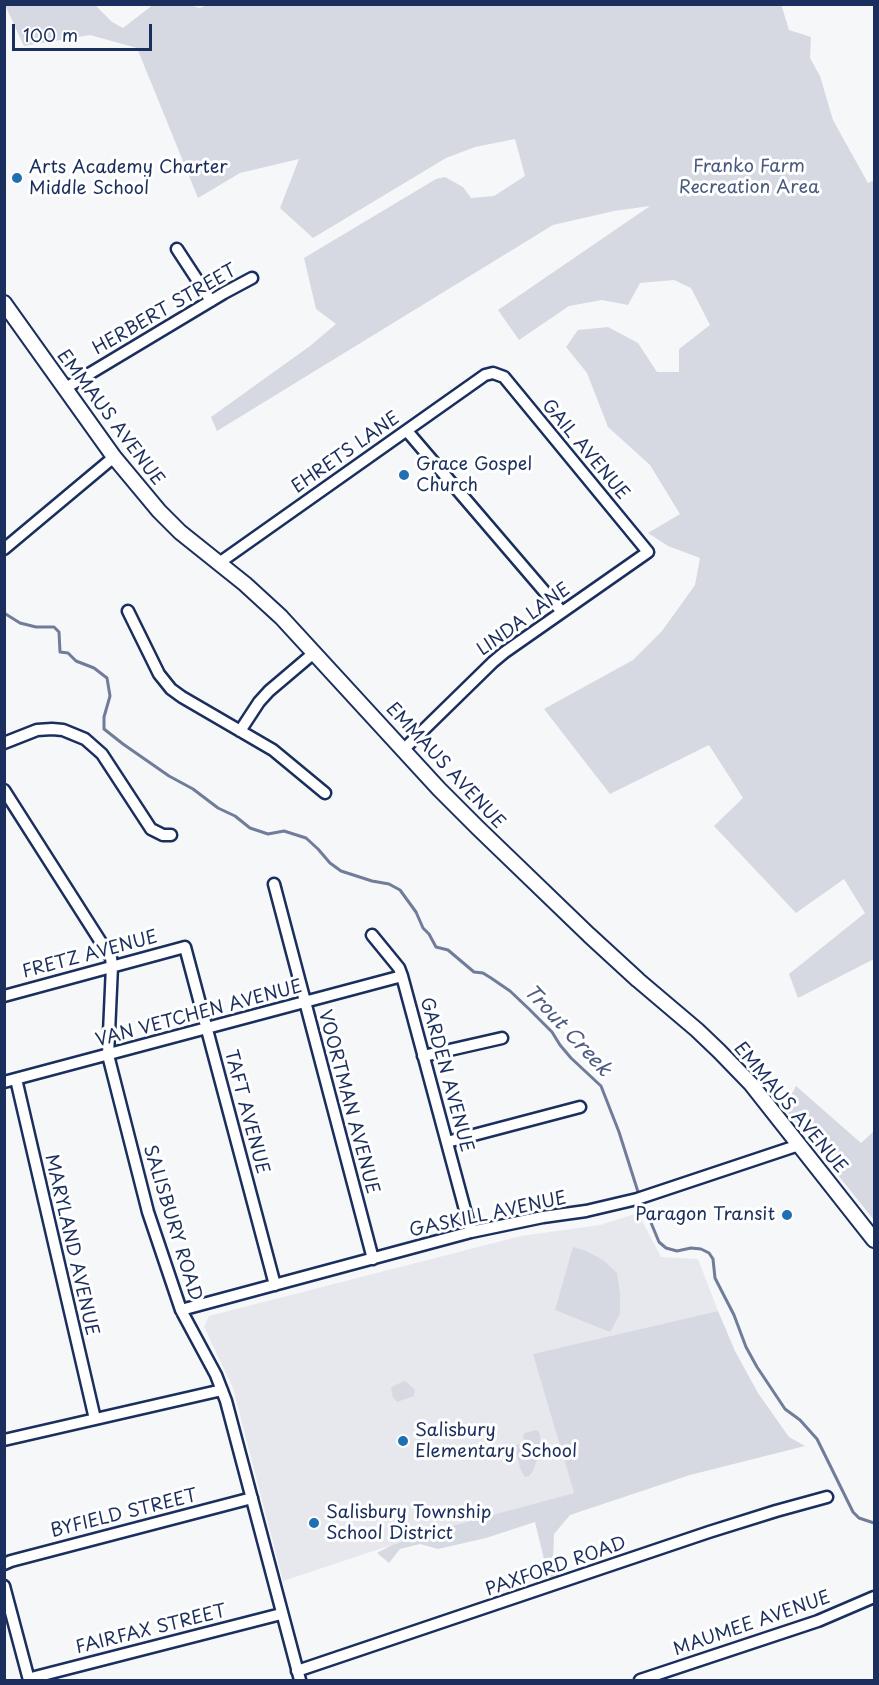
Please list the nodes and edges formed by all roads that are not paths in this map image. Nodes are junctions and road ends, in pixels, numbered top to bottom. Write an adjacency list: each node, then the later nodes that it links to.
1 (177, 249): 3 (street)
2 (252, 278): 3 (street, HERBERT STREET)
3 (211, 301): 6 (street, HERBERT STREET)
4 (4, 303): 6 (main road, EMMAUS AVENUE)
5 (493, 374): 7 (street, EHRETS LANE); 10 (street, GAIL AVENUE)
6 (64, 389): 8 (main road, EMMAUS AVENUE)
7 (407, 431): 11 (street, EHRETS LANE); 13 (street)
8 (114, 457): 9 (street); 11 (main road, EMMAUS AVENUE)
9 (4, 549)
10 (648, 552): 13 (street, LINDA LANE)
11 (219, 563): 14 (main road, EMMAUS AVENUE)
12 (128, 611): 15 (street)
13 (562, 612): 17 (street, LINDA LANE)
14 (315, 652): 15 (street); 17 (main road, EMMAUS AVENUE)
15 (240, 731): 19 (street)
16 (4, 743): 20 (street)
17 (403, 750): 35 (main road, EMMAUS AVENUE)
18 (4, 790): 24 (street, SALISBURY ROAD)
19 (325, 793)
20 (171, 835)
21 (274, 884): 27 (street, VOORTMAN AVENUE)
22 (372, 935): 25 (street, GARDEN AVENUE)
23 (185, 947): 24 (street, FRETZ AVENUE); 28 (street, TAFT AVENUE)
24 (112, 966): 26 (street, FRETZ AVENUE); 30 (street, SALISBURY ROAD)
25 (402, 976): 27 (street, VAN VETCHEN AVENUE); 31 (street, GARDEN AVENUE)
26 (4, 996)
27 (305, 1002): 28 (street, VAN VETCHEN AVENUE); 38 (street, VOORTMAN AVENUE)
28 (207, 1029): 30 (street, VAN VETCHEN AVENUE); 39 (street, TAFT AVENUE)
29 (502, 1038): 31 (street)
30 (108, 1055): 32 (street, VAN VETCHEN AVENUE); 40 (street, SALISBURY ROAD)
31 (423, 1056): 34 (street, GARDEN AVENUE)
32 (10, 1081): 42 (street, MARYLAND AVENUE)
33 (580, 1107): 34 (street)
34 (447, 1142): 36 (street, GARDEN AVENUE)
35 (799, 1145): 36 (street, GASKILL AVENUE); 37 (main road, EMMAUS AVENUE)
36 (471, 1232): 38 (street, GASKILL AVENUE)
37 (874, 1240)
38 (373, 1259): 39 (street, GASKILL AVENUE)
39 (275, 1285): 40 (street, GASKILL AVENUE)
40 (181, 1310): 41 (street, SALISBURY ROAD)
41 (222, 1390): 42 (street); 45 (street, SALISBURY ROAD)
42 (95, 1419): 43 (street)
43 (4, 1440)
44 (827, 1497): 50 (street, PAXFORD ROAD)
45 (252, 1498): 46 (street, BYFIELD STREET); 49 (street, SALISBURY ROAD)
46 (4, 1564)
47 (4, 1586): 51 (street)
48 (874, 1597): 52 (street, MAUMEE AVENUE)
49 (281, 1614): 50 (street, SALISBURY ROAD); 51 (street, FAIRFAX STREET)
50 (298, 1676)
51 (29, 1680)
52 (640, 1680)

